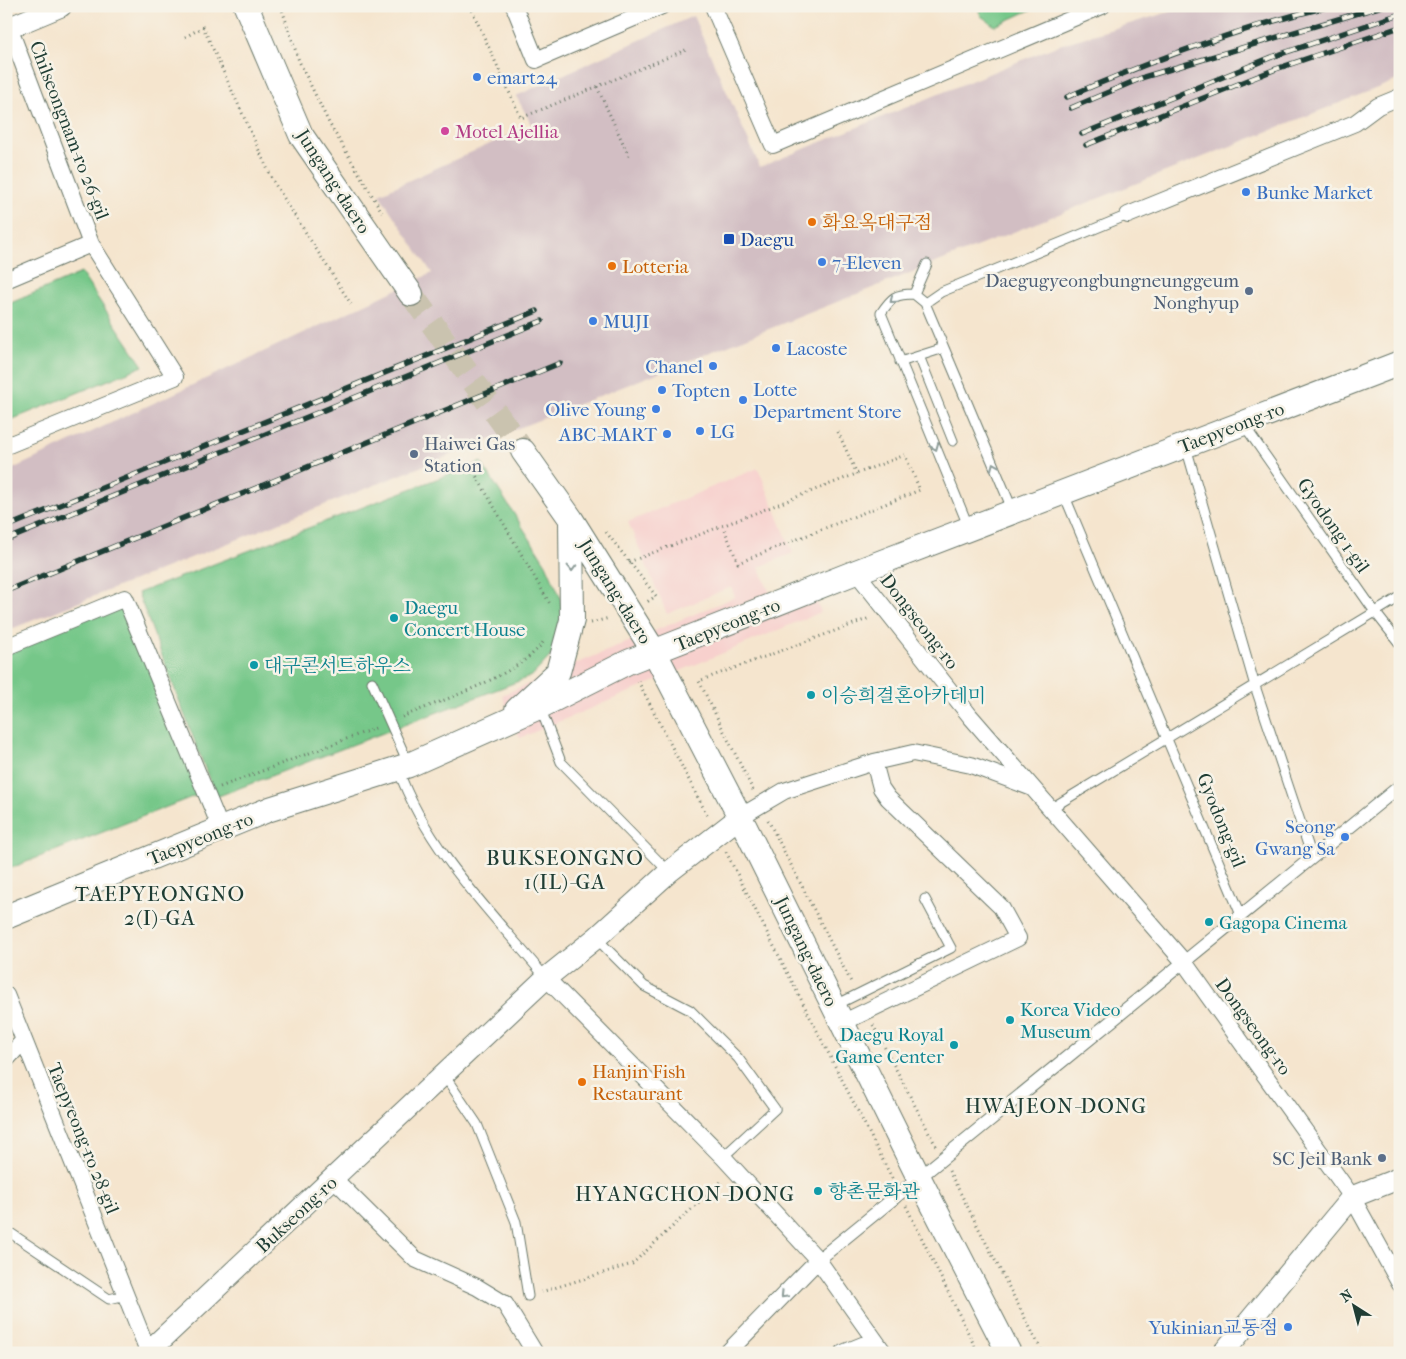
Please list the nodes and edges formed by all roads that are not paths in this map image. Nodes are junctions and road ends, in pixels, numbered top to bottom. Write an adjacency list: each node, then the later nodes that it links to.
1 (61, 6): 7 (street)
2 (246, 6): 13 (main road, Jungang-daero)
3 (514, 6): 4 (street)
4 (662, 6)
5 (713, 6): 6 (street)
6 (1102, 6)
7 (7, 25): 10 (street, Chilseongnam-ro 26-gil)
8 (1400, 97): 9 (street)
9 (1128, 215): 15 (lane)
10 (91, 244): 12 (street, Chilseongnam-ro 26-gil); 23 (street)
11 (928, 264): 14 (lane)
12 (6, 280)
13 (410, 294)
14 (914, 294): 15 (lane); 18 (lane, one-way to 18)
15 (925, 303): 16 (lane)
16 (944, 348): 17 (lane); 26 (lane, one-way to 16)
17 (919, 356): 18 (lane); 21 (lane)
18 (900, 362): 28 (lane, one-way to 28)
19 (1400, 363): 20 (main road, Taepyeong-ro)
20 (1243, 423): 22 (main road, Taepyeong-ro); 31 (lane, Gyodong 1-gil)
21 (953, 441)
22 (1185, 445): 25 (main road, Taepyeong-ro); 36 (lane)
23 (6, 446)
24 (523, 451): 27 (main road, Jungang-daero)
25 (1063, 492): 26 (main road, Taepyeong-ro); 39 (lane)
26 (1013, 511): 28 (main road, Taepyeong-ro)
27 (571, 519): 34 (main road, Jungang-daero); 38 (main road, one-way to 38)
28 (969, 528): 29 (main road, Taepyeong-ro)
29 (856, 572): 34 (main road, Taepyeong-ro); 43 (street, Dongseong-ro)
30 (1400, 597): 31 (lane)
31 (1375, 612): 32 (lane, Gyodong 1-gil); 36 (lane)
32 (1400, 644)
33 (6, 647): 46 (street)
34 (655, 653): 37 (main road, Taepyeong-ro); 45 (main road, Jungang-daero)
35 (372, 682): 41 (lane)
36 (1255, 686): 39 (lane); 47 (lane)
37 (539, 707): 38 (main road, Taepyeong-ro); 48 (lane)
38 (502, 724): 41 (main road, Taepyeong-ro)
39 (1169, 739): 44 (lane); 50 (lane, Gyodong-gil)
40 (874, 762): 43 (street); 45 (street); 56 (street)
41 (403, 767): 46 (main road, Taepyeong-ro); 54 (lane)
42 (1400, 786): 47 (street)
43 (1032, 788): 44 (street, Dongseong-ro)
44 (1050, 809): 53 (street, Dongseong-ro)
45 (750, 811): 48 (street, Bukseong-ro); 56 (main road, Jungang-daero)
46 (221, 829): 51 (main road, Taepyeong-ro)
47 (1312, 857): 50 (street)
48 (669, 872): 52 (street, Bukseong-ro)
49 (925, 899): 56 (lane)
50 (1241, 915): 53 (street)
51 (6, 917)
52 (596, 938): 54 (street, Bukseong-ro); 60 (lane)
53 (1184, 962): 61 (street); 64 (street, Dongseong-ro)
54 (546, 978): 59 (street, Bukseong-ro); 60 (street)
55 (6, 995): 57 (street, Taepyeong-ro 28-gil)
56 (838, 1015): 61 (main road, Jungang-daero)
57 (23, 1041): 58 (street); 68 (street, Taepyeong-ro 28-gil)
58 (6, 1060)
59 (442, 1073): 63 (street, Bukseong-ro); 69 (lane)
60 (723, 1157): 66 (street)
61 (919, 1178): 66 (street); 75 (main road, Jungang-daero)
62 (1400, 1178): 64 (street)
63 (334, 1179): 71 (street, Bukseong-ro); 72 (street)
64 (1352, 1197): 67 (street, Dongseong-ro); 76 (street)
65 (6, 1230): 68 (lane)
66 (818, 1260): 70 (street); 73 (street, one-way to 73)
67 (1400, 1284)
68 (126, 1295): 71 (street, Taepyeong-ro 28-gil)
69 (528, 1296)
70 (879, 1346): 74 (street)
71 (147, 1352)
72 (535, 1353)
73 (727, 1353)
74 (843, 1353)
75 (1009, 1353)
76 (1223, 1353)

